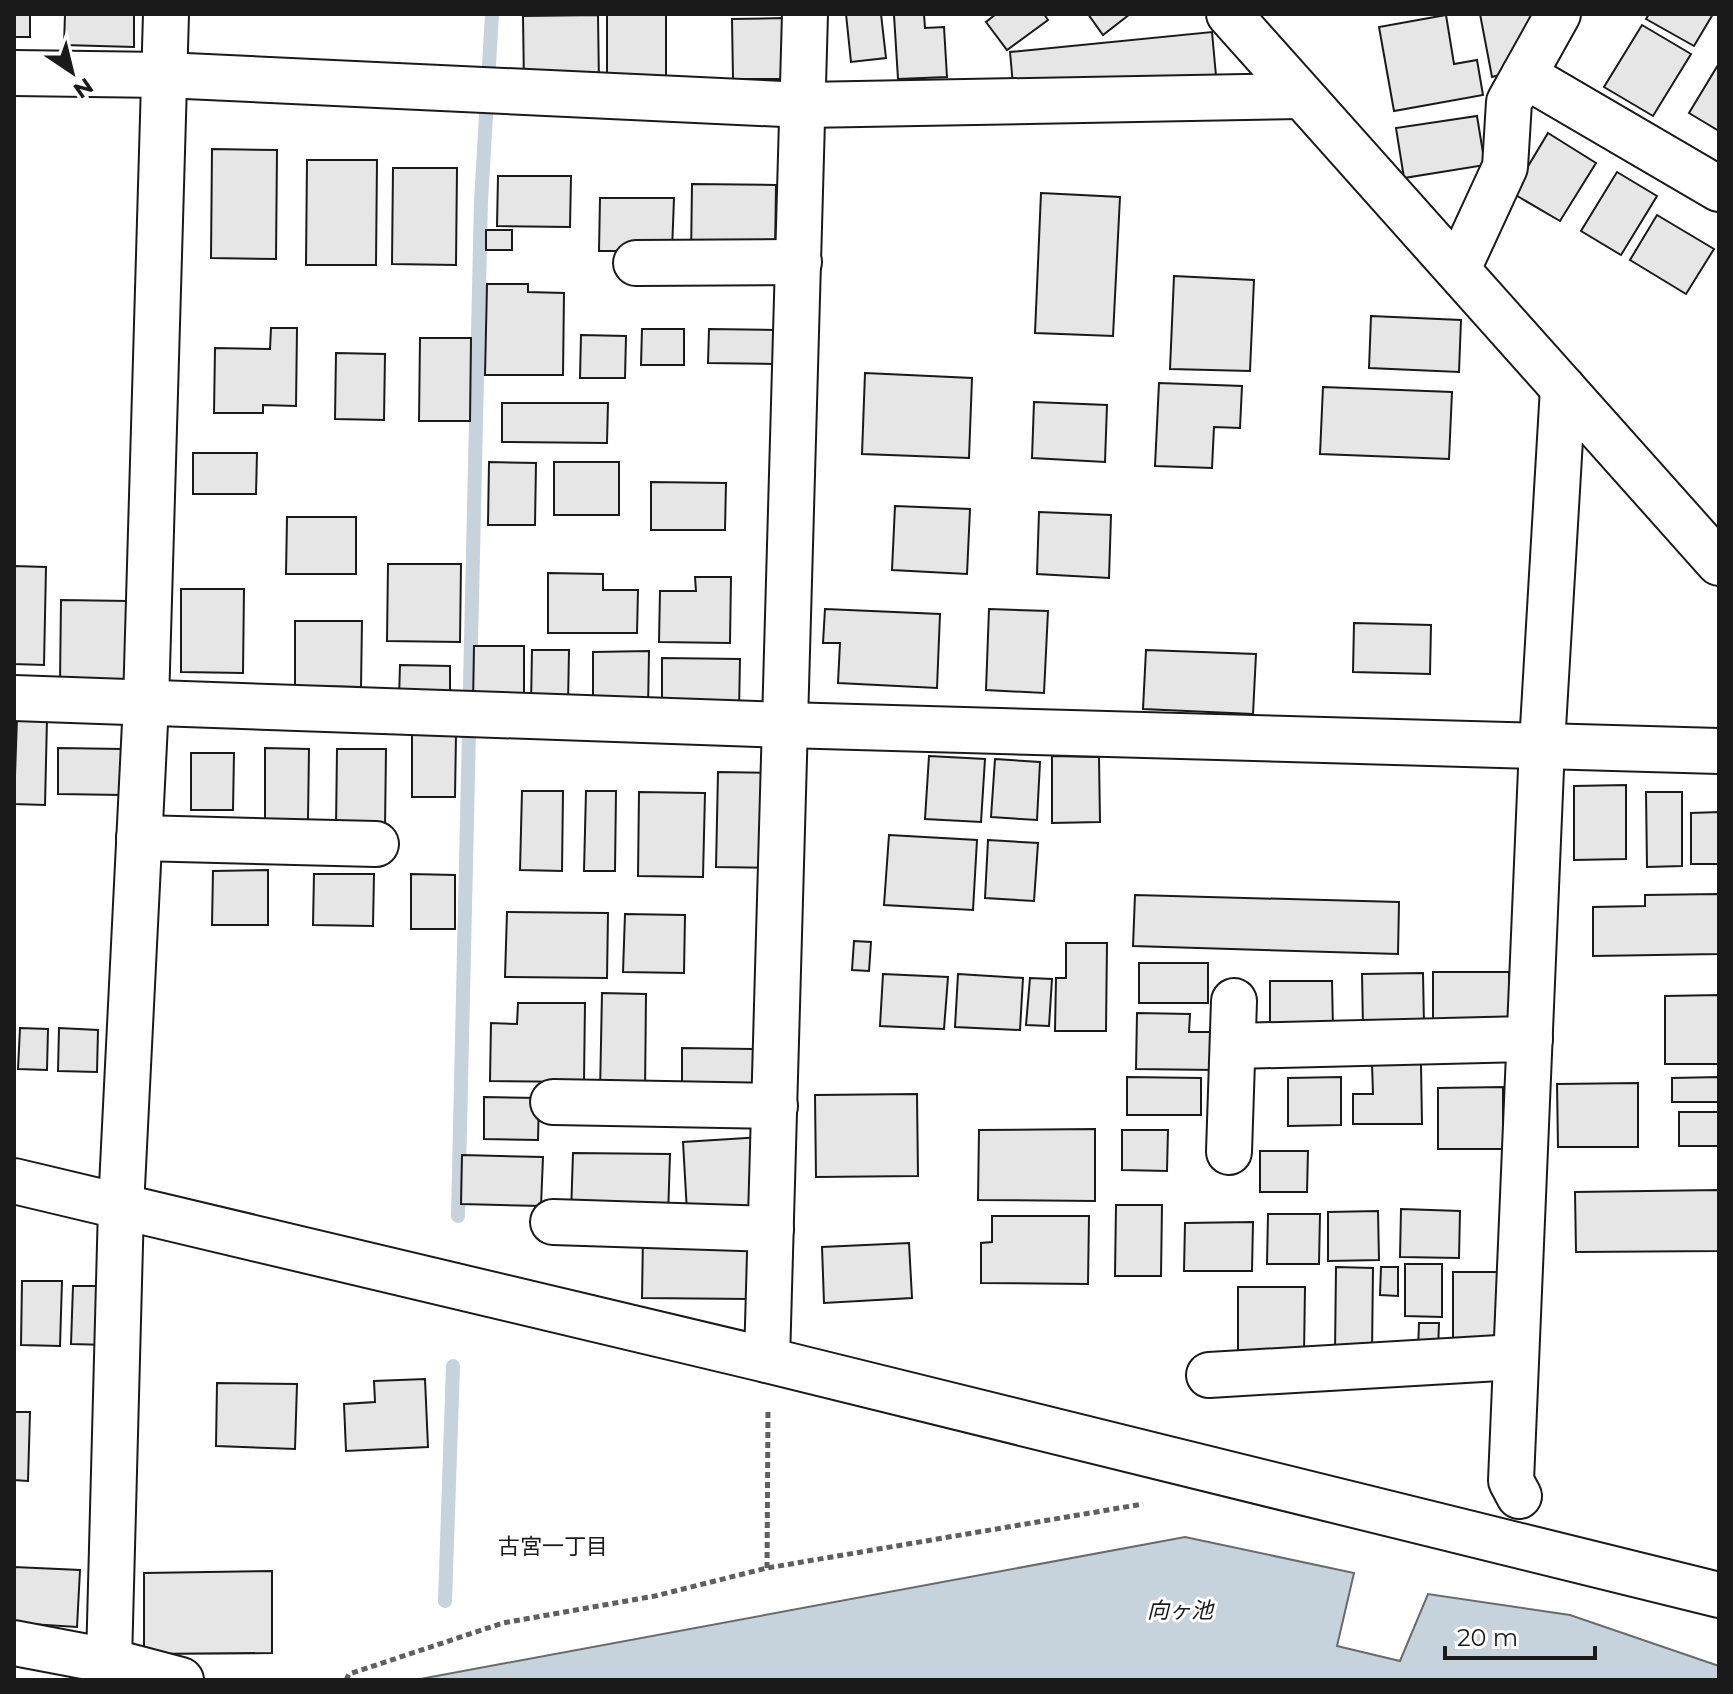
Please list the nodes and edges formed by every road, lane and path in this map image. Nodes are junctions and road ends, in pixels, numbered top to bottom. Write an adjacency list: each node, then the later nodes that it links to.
1 (166, 14): 6 (street)
2 (805, 14): 9 (street)
3 (1229, 14): 8 (street)
4 (1558, 14): 7 (street)
5 (14, 73): 6 (street)
6 (164, 75): 9 (street); 17 (street)
7 (1524, 75): 10 (street); 13 (street)
8 (1301, 96): 9 (street); 13 (street)
9 (804, 105): 11 (street)
10 (1719, 189)
11 (799, 262): 12 (street); 18 (street)
12 (636, 263)
13 (1458, 269): 14 (street)
14 (1563, 388): 15 (street); 19 (street)
15 (1719, 563)
16 (14, 698): 17 (street)
17 (146, 703): 18 (street); 21 (street)
18 (785, 725): 19 (street); 27 (street)
19 (1542, 745): 20 (street); 24 (street)
20 (1719, 751)
21 (139, 838): 22 (street); 30 (street)
22 (376, 844)
23 (1234, 1001): 25 (street)
24 (1530, 1039): 25 (street); 33 (street)
25 (1234, 1046): 28 (street)
26 (553, 1102): 27 (street)
27 (775, 1106): 32 (street)
28 (1229, 1152)
29 (14, 1181): 30 (street)
30 (121, 1207): 34 (street); 42 (street)
31 (553, 1222): 32 (street)
32 (771, 1229): 34 (street)
33 (1516, 1357): 35 (street); 37 (street)
34 (767, 1360): 40 (street)
35 (1209, 1375)
36 (768, 1406): 39 (path)
37 (1519, 1496)
38 (1148, 1503): 39 (path)
39 (767, 1568): 44 (path)
40 (1719, 1595)
41 (20, 1656): 42 (street)
42 (109, 1661): 43 (street)
43 (181, 1680)
44 (346, 1680)

